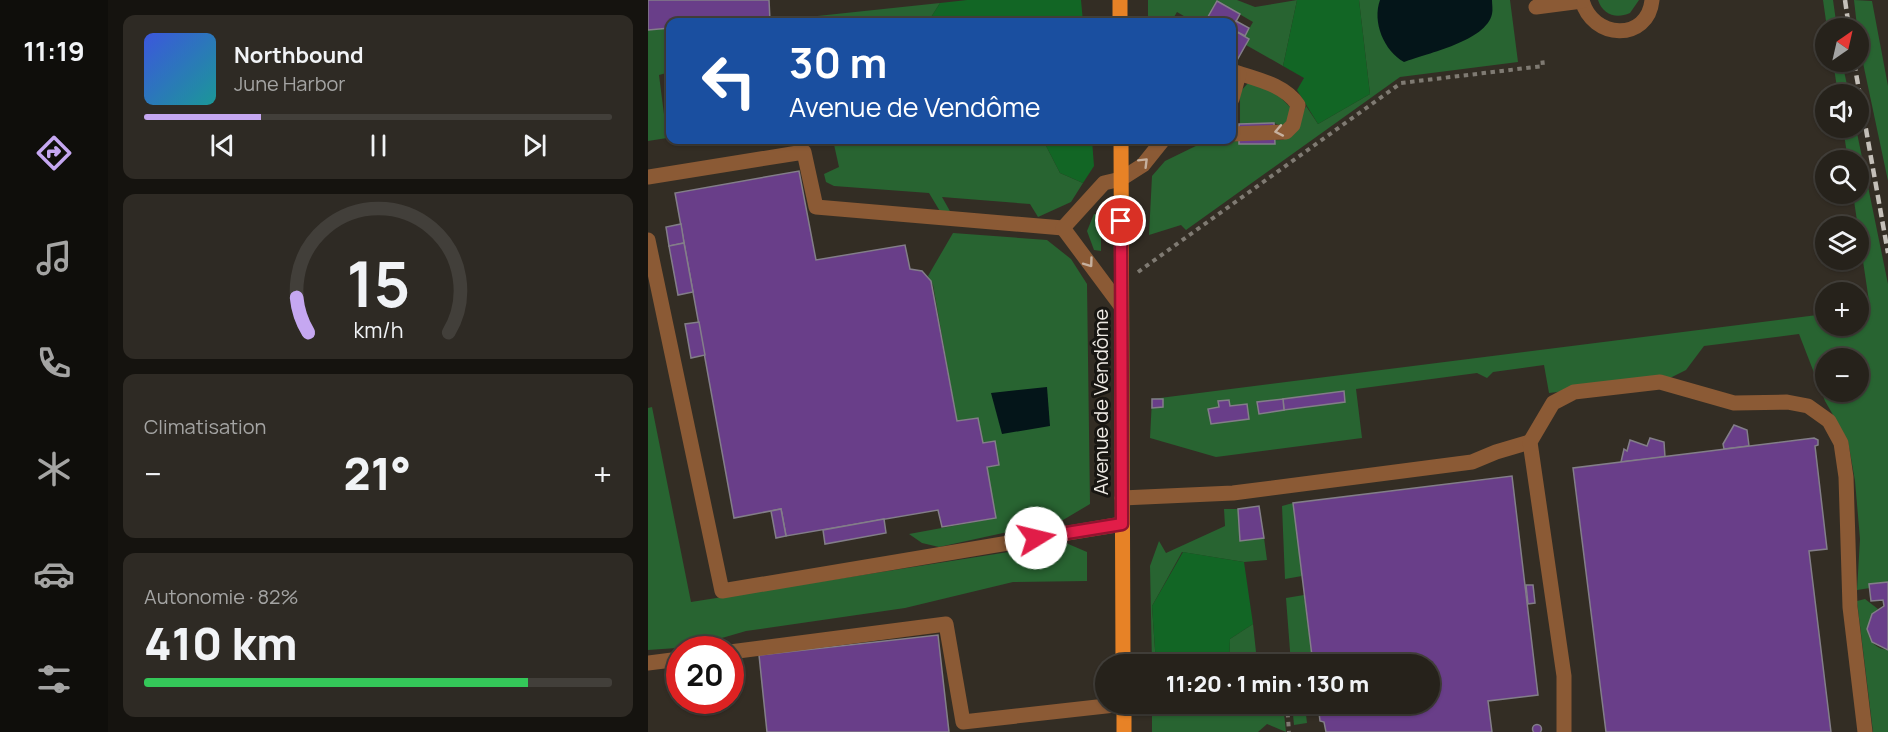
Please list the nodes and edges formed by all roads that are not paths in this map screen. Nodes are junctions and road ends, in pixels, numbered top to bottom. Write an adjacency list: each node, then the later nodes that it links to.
1 (1120, 0): 5 (main road)
2 (1653, 0): 3 (street)
3 (1582, 1): 4 (street)
4 (1536, 7)
5 (1120, 18)
6 (1236, 72): 7 (street, one-way to 7)
7 (1236, 134)
8 (1120, 144): 11 (main road, Avenue de Vendôme)
9 (1160, 144): 11 (street, one-way to 9)
10 (648, 177): 12 (street)
11 (1121, 179): 12 (street); 14 (main road, Avenue de Vendôme)
12 (1063, 228): 14 (street, one-way to 14)
13 (648, 240): 17 (street)
14 (1122, 306): 16 (main road, Avenue de Vendôme)
15 (1530, 442): 16 (street); 25 (street); 26 (street)
16 (1122, 498): 17 (main road, Avenue de Vendôme)
17 (1122, 524): 19 (main road, Avenue de Vendôme)
18 (744, 650): 22 (street)
19 (1124, 654)
20 (666, 661): 21 (street)
21 (648, 663)
22 (1095, 707)
23 (1124, 714): 24 (main road)
24 (1124, 732)
25 (1564, 732)
26 (1865, 732)

